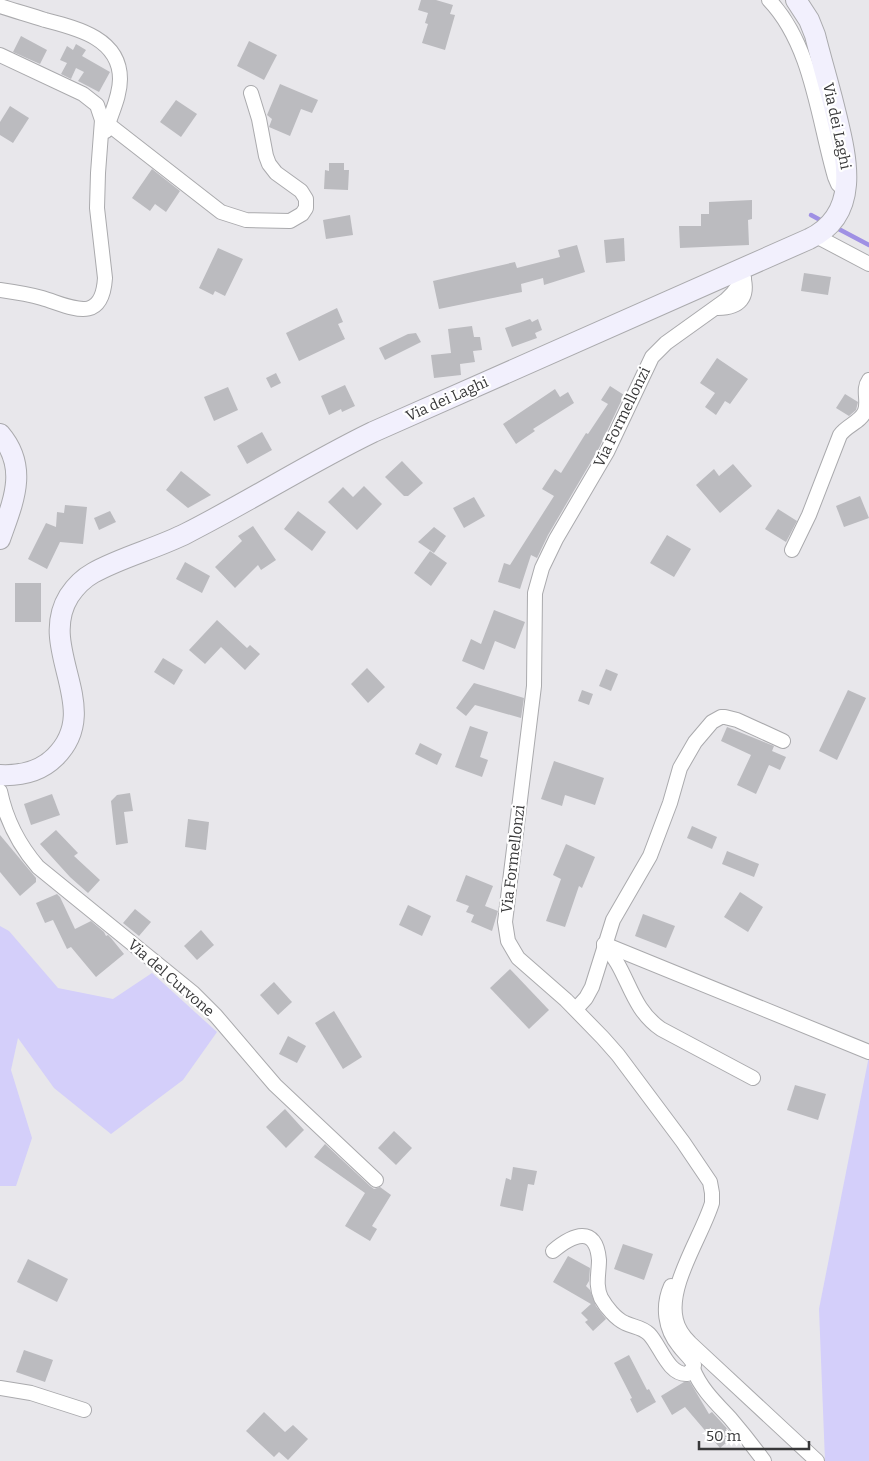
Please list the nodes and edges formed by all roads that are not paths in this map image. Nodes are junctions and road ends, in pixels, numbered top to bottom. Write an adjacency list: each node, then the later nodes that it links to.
1 (768, 0): 8 (street)
2 (796, 0): 8 (main road, Via dei Laghi)
3 (0, 6): 6 (street)
4 (0, 55): 7 (street)
5 (251, 93): 6 (street)
6 (108, 124): 7 (street)
7 (100, 153): 12 (street)
8 (846, 192): 9 (main road, Via dei Laghi)
9 (816, 236): 10 (street); 11 (main road, Via dei Laghi)
10 (869, 264)
11 (743, 274): 18 (main road, Via dei Laghi); 21 (street, Via Formellonzi)
12 (0, 290)
13 (869, 380): 16 (street)
14 (0, 434): 15 (main road)
15 (0, 540)
16 (792, 550)
17 (783, 740): 20 (street)
18 (0, 775)
19 (0, 791): 24 (street, Via del Curvone)
20 (604, 944): 21 (street); 22 (street); 23 (street)
21 (576, 1009): 26 (street, Via Formellonzi)
22 (869, 1052)
23 (753, 1078)
24 (376, 1180)
25 (553, 1251): 27 (street)
26 (682, 1272): 27 (street); 31 (street, Via Formellonzi)
27 (693, 1369): 30 (street)
28 (0, 1388): 29 (street)
29 (84, 1410)
30 (764, 1461)
31 (818, 1461)

